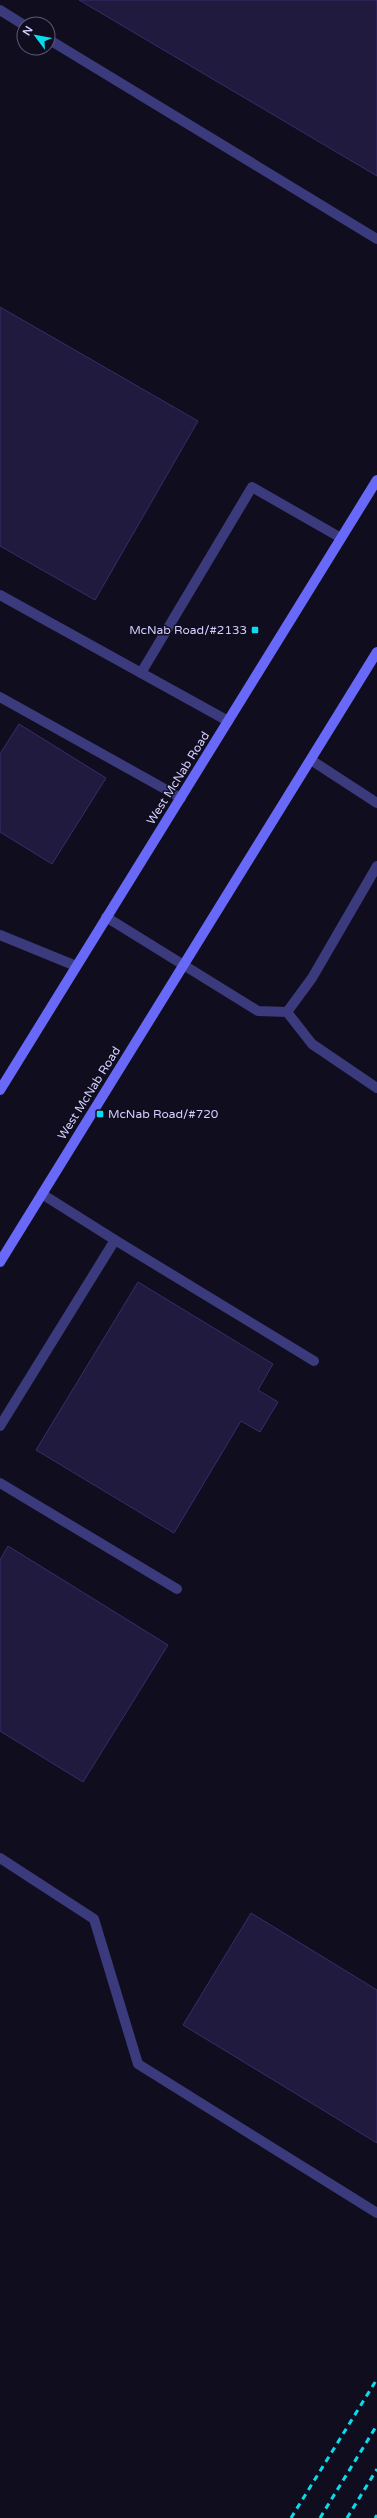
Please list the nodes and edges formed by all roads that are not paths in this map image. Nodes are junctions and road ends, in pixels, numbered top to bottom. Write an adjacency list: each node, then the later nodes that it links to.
1 (0, 10): 2 (lane)
2 (16, 19)
3 (56, 44): 4 (lane)
4 (377, 239)
5 (377, 480): 6 (main road, West McNab Road)
6 (341, 538): 9 (lane); 11 (main road, West McNab Road)
7 (0, 595): 9 (lane)
8 (377, 652): 12 (main road, West McNab Road)
9 (141, 673): 11 (lane)
10 (0, 697): 13 (lane)
11 (228, 721): 13 (main road, West McNab Road)
12 (311, 760): 14 (lane); 18 (main road, West McNab Road)
13 (181, 798): 16 (main road, West McNab Road)
14 (377, 803)
15 (377, 866): 20 (lane)
16 (106, 917): 18 (lane); 19 (main road, West McNab Road)
17 (0, 935): 19 (lane)
18 (184, 965): 20 (lane); 23 (main road, West McNab Road)
19 (76, 966): 21 (main road, West McNab Road)
20 (287, 1012): 22 (lane)
21 (2, 1083)
22 (377, 1088)
23 (42, 1194): 24 (lane); 25 (main road, West McNab Road)
24 (115, 1240): 26 (lane); 27 (lane)
25 (0, 1262)
26 (314, 1361)
27 (0, 1426)
28 (0, 1483): 29 (lane)
29 (177, 1589)
30 (0, 1858): 31 (lane)
31 (377, 2213)

